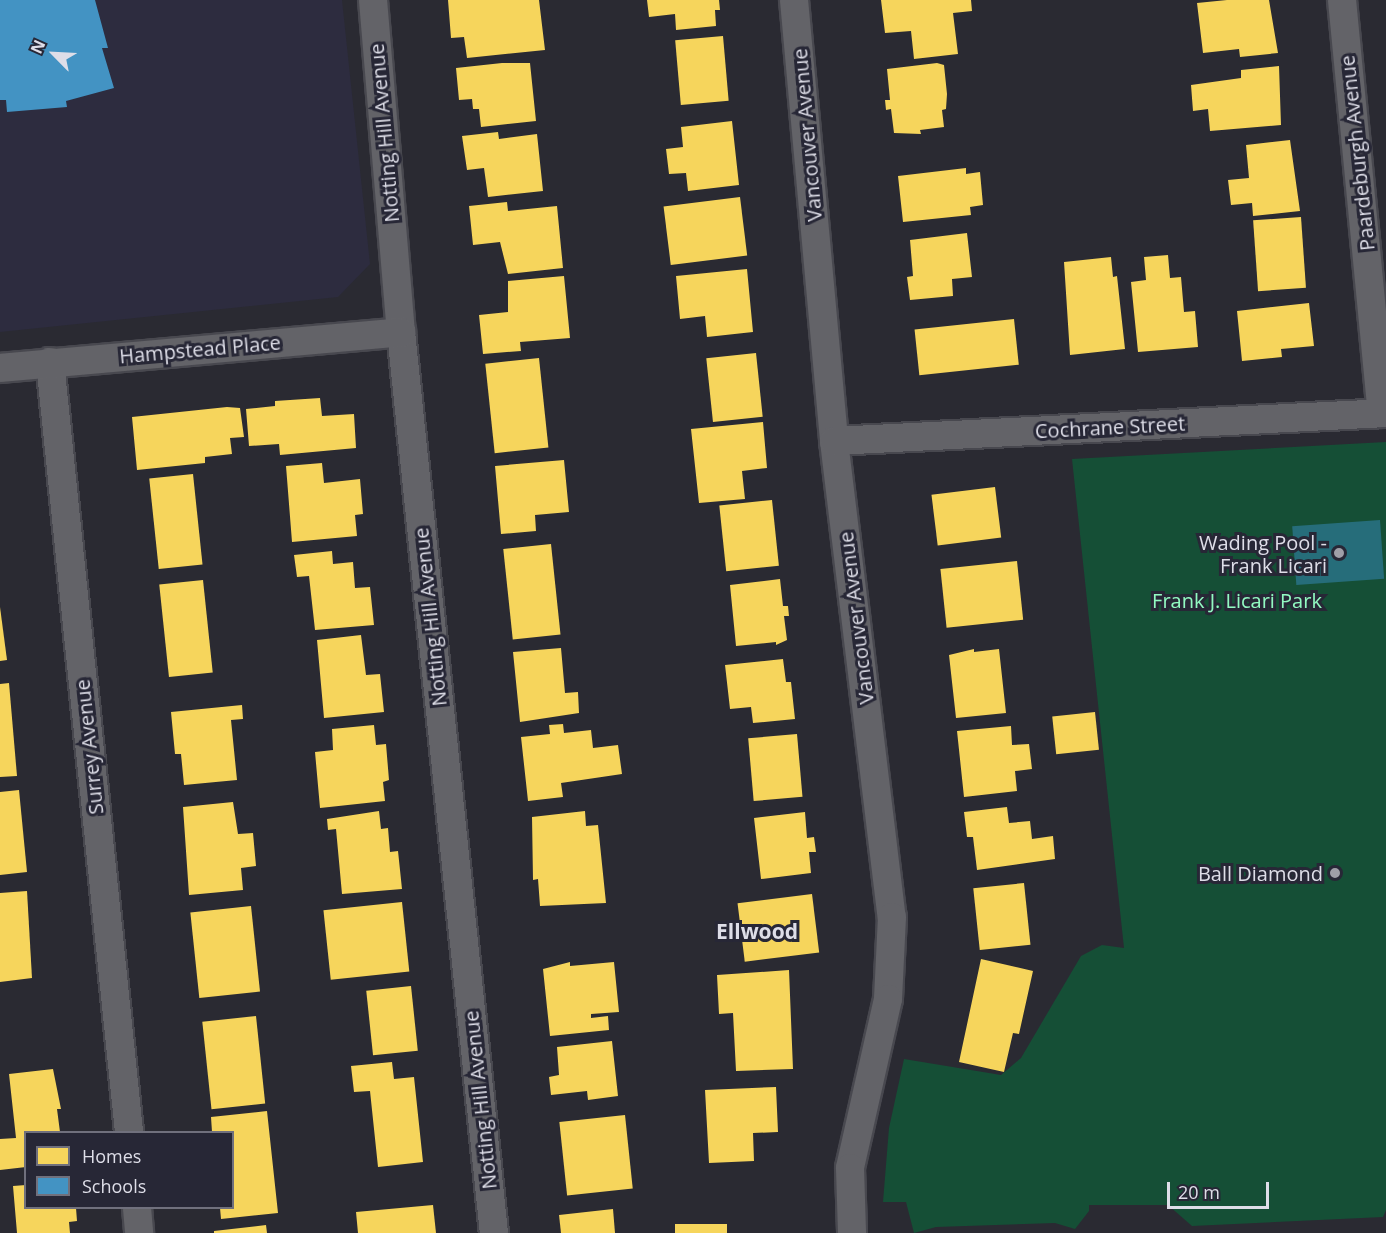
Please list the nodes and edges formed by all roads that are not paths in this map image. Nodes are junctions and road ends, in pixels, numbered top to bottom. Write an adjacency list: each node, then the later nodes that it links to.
1 (373, 0): 4 (street, Notting Hill Avenue)
2 (794, 0): 8 (street, Vancouver Avenue)
3 (1342, 0): 7 (street, Paardeburgh Avenue)
4 (401, 332): 5 (street, Hampstead Place); 12 (street, Notting Hill Avenue)
5 (50, 362): 6 (street, Hampstead Place); 9 (street, Surrey Avenue)
6 (0, 368)
7 (1384, 413): 8 (street, Cochrane Street)
8 (834, 441): 13 (street, Vancouver Avenue)
9 (129, 1131)
10 (137, 1209): 11 (street)
11 (139, 1233)
12 (494, 1233)
13 (852, 1233)

